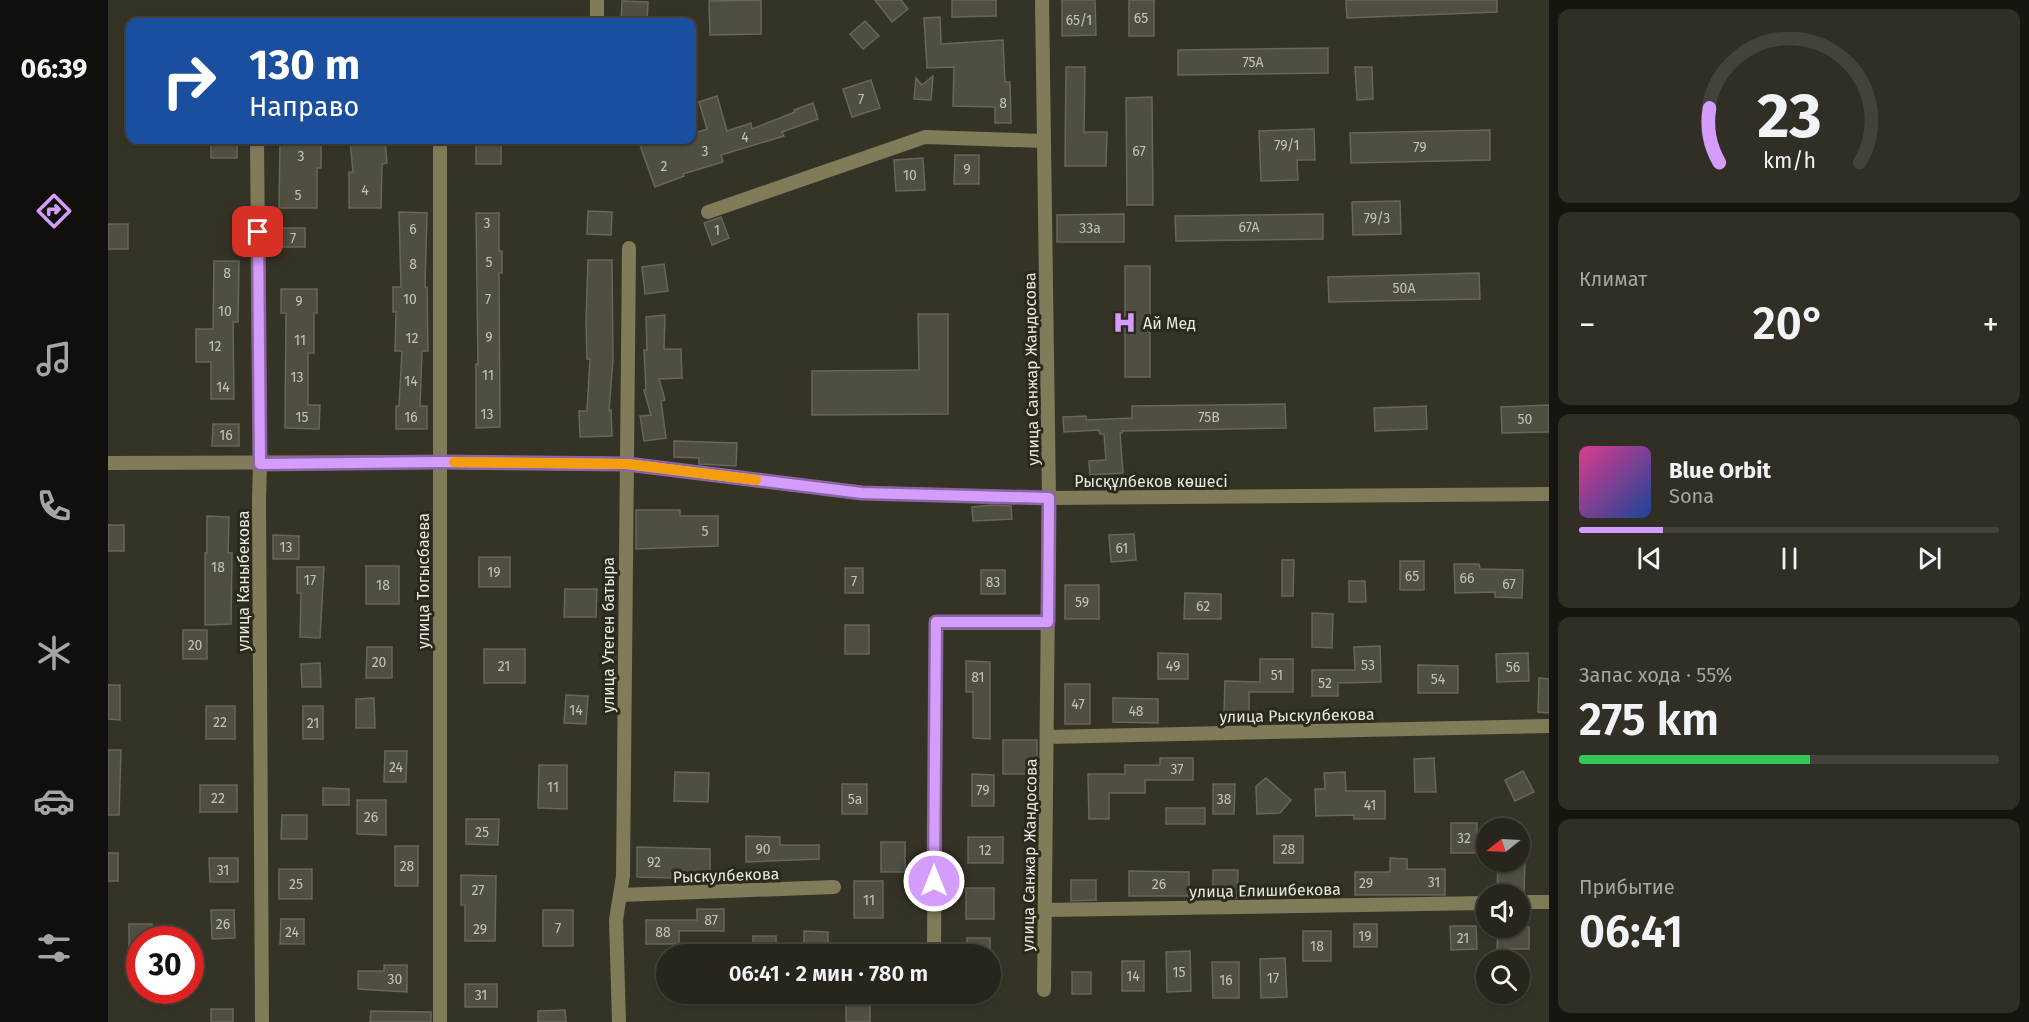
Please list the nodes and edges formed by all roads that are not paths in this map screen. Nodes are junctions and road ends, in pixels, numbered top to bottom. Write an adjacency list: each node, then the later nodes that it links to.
1 (597, 0): 3 (street)
2 (1042, 0): 4 (street, улица Санжар Жандосова)
3 (597, 18)
4 (1044, 141): 7 (street); 14 (street, улица Санжар Жандосова)
5 (257, 144): 11 (street, улица Каныбекова)
6 (440, 144): 9 (street, улица Тогысбаева)
7 (708, 212)
8 (629, 248): 12 (street, улица Утеген батыра)
9 (441, 462): 11 (street, Рысқұлбеков көшесі); 12 (street, Рысқұлбеков көшесі); 27 (street, улица Тогысбаева)
10 (108, 463): 11 (street, Рысқұлбеков көшесі)
11 (260, 464): 26 (street, улица Каныбекова)
12 (627, 464): 14 (street, Рысқұлбеков көшесі); 19 (street, улица Утеген батыра)
13 (1549, 494): 14 (street, Рысқұлбеков көшесі)
14 (1049, 498): 15 (street, улица Санжар Жандосова)
15 (1048, 622): 17 (street, улица Санжар Жандосова); 24 (street)
16 (1549, 726): 17 (street, улица Рыскулбекова)
17 (1047, 737): 23 (street, улица Санжар Жандосова)
18 (834, 887): 19 (street, Рыскулбекова)
19 (620, 895): 28 (street, улица Утеген батыра)
20 (1530, 902): 21 (street)
21 (1549, 902)
22 (1476, 903): 23 (street, улица Елишибекова)
23 (1045, 909): 25 (street, улица Санжар Жандосова)
24 (934, 944)
25 (1044, 990)
26 (262, 1022)
27 (440, 1022)
28 (619, 1022)

